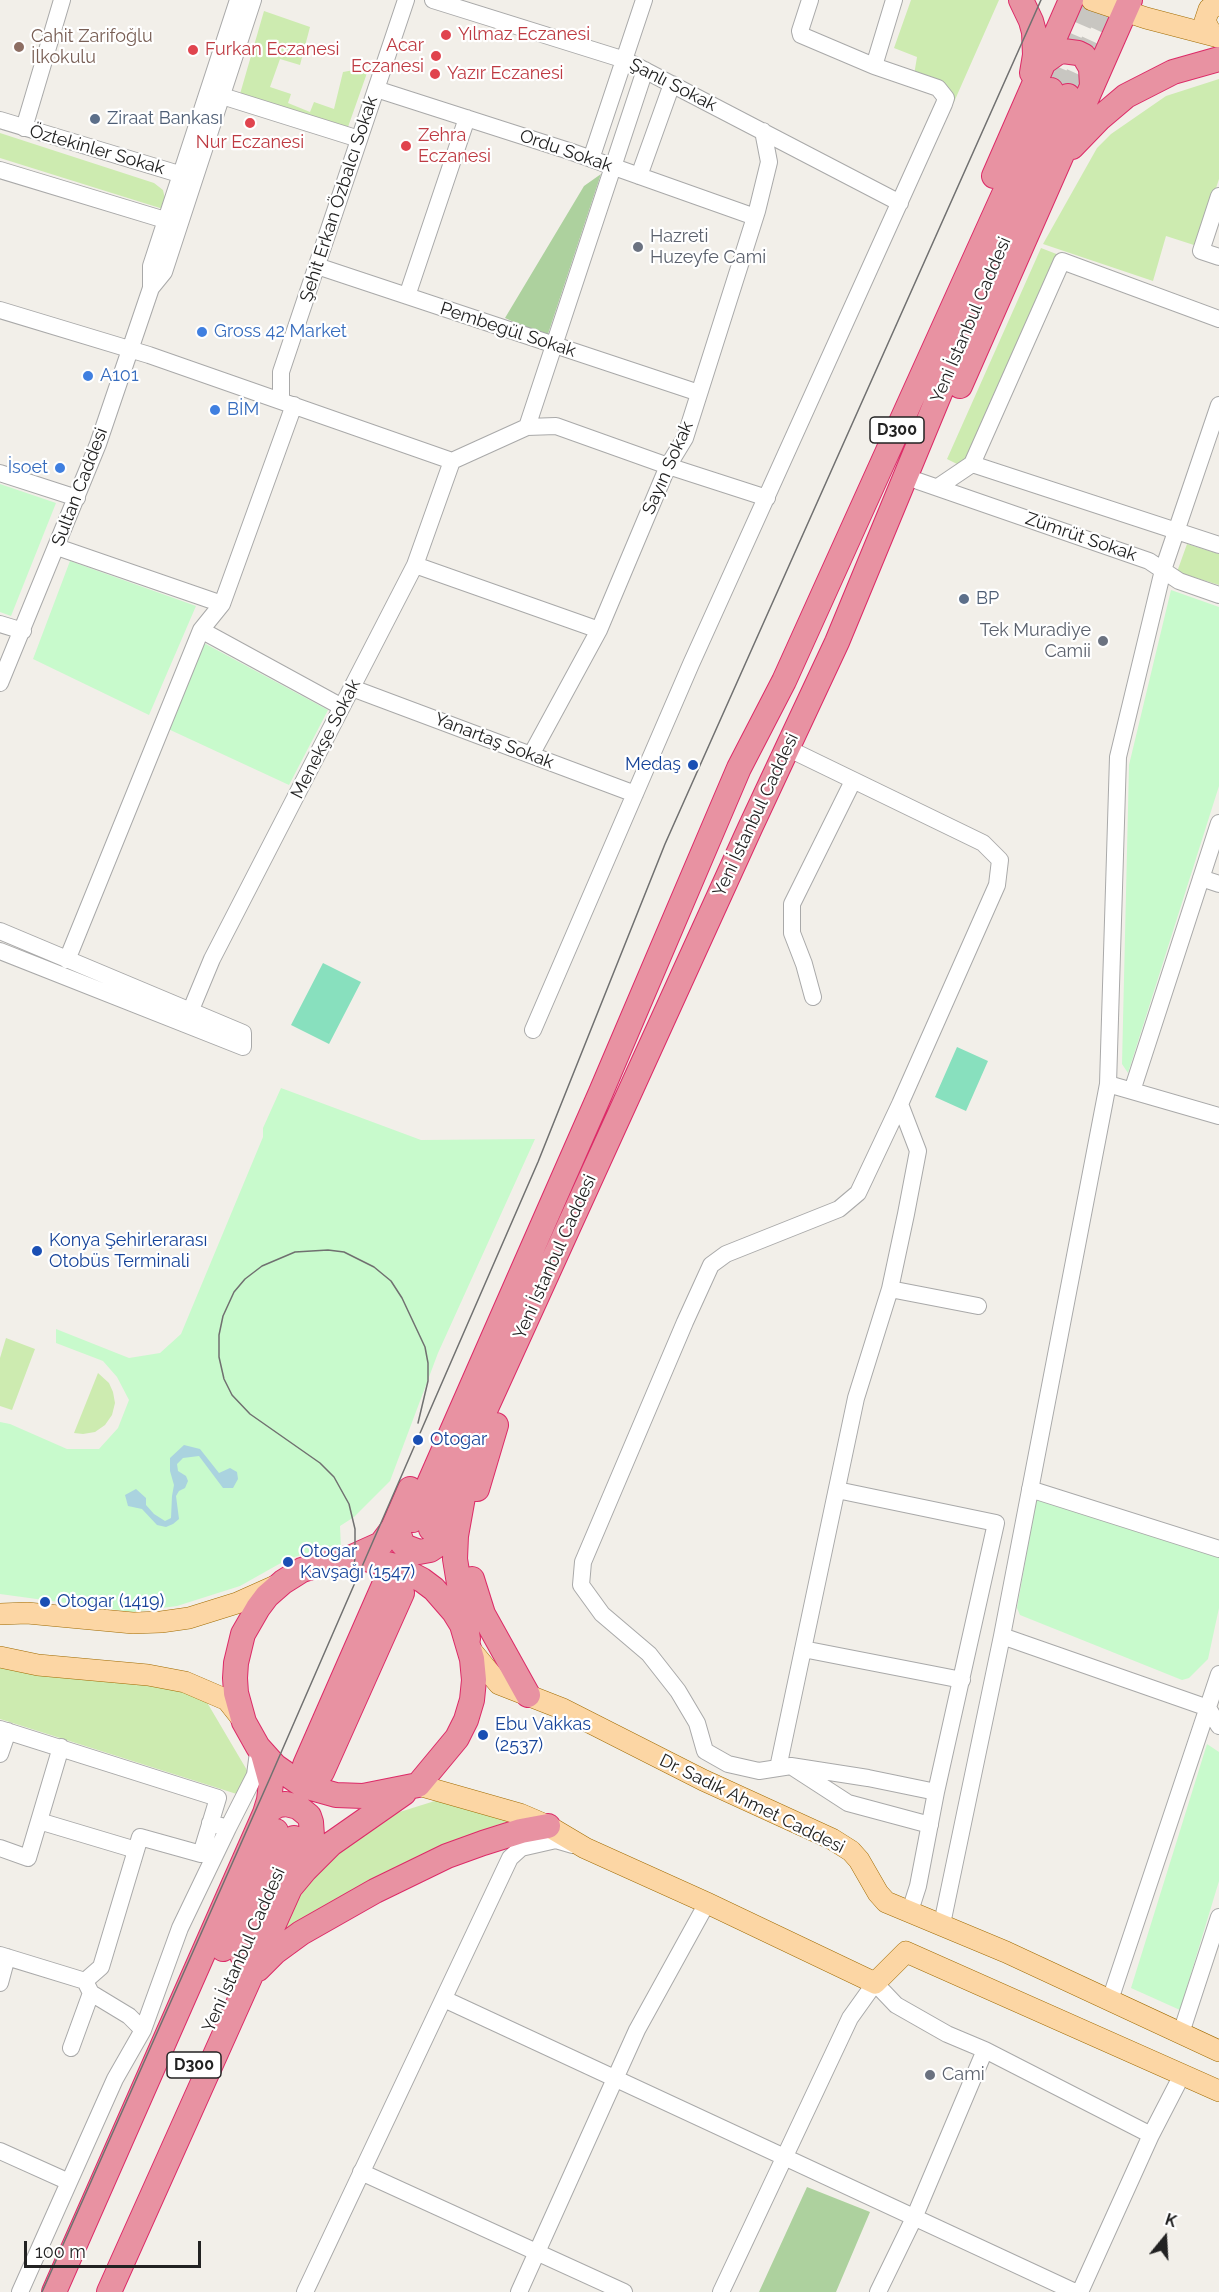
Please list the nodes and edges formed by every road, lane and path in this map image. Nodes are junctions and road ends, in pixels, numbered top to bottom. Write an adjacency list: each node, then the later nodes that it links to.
1 (62, 0): 27 (street)
2 (238, 0): 34 (street, Sultan Caddesi)
3 (253, 0): 23 (street, Sultan Caddesi)
4 (406, 0): 22 (street, Şehit Erkan Özbalcı Sokak)
5 (433, 0): 16 (street, Şanlı Sokak)
6 (644, 0): 16 (street)
7 (810, 0): 18 (street)
8 (894, 0): 18 (street)
9 (1021, 0): 24 (highway)
10 (1071, 0): 17 (highway)
11 (1092, 0): 14 (main road)
12 (1212, 0): 13 (main road)
13 (1219, 4): 15 (main road)
14 (1127, 6): 15 (main road); 21 (highway)
15 (1219, 44): 32 (highway)
16 (624, 60): 19 (street, Şanlı Sokak); 30 (street)
17 (1043, 63): 21 (highway); 24 (highway)
18 (874, 66): 37 (street)
19 (645, 70): 20 (street, Şanlı Sokak); 31 (street)
20 (672, 84): 28 (street, Şanlı Sokak); 35 (street)
21 (1092, 86): 32 (highway)
22 (376, 89): 25 (street, Ordu Sokak); 29 (street, Şehit Erkan Özbalcı Sokak)
23 (222, 96): 29 (street); 34 (street, Sultan Caddesi)
24 (1025, 105): 77 (highway)
25 (467, 118): 30 (street, Ordu Sokak); 43 (street)
26 (0, 120): 27 (street, Öztekinler Sokak)
27 (24, 128): 34 (street, Öztekinler Sokak)
28 (763, 131): 37 (street, Şanlı Sokak); 38 (street, Sayın Sokak)
29 (359, 139): 41 (street, Şehit Erkan Özbalcı Sokak)
30 (591, 159): 31 (street, Ordu Sokak)
31 (612, 166): 35 (street, Ordu Sokak); 46 (street)
32 (1056, 168): 57 (highway)
33 (0, 170): 39 (street)
34 (188, 176): 39 (street, Sultan Caddesi); 42 (street, Sultan Caddesi)
35 (639, 176): 38 (street, Ordu Sokak)
36 (1219, 196): 40 (street)
37 (900, 202): 59 (street)
38 (755, 217): 48 (street, Sayın Sokak)
39 (165, 220): 42 (street, Sultan Caddesi)
40 (1219, 257)
41 (317, 266): 43 (street, Pembegül Sokak); 49 (street, Şehit Erkan Özbalcı Sokak)
42 (151, 288): 47 (street, Sultan Caddesi)
43 (407, 296): 46 (street, Pembegül Sokak)
44 (0, 310): 47 (street)
45 (1219, 319): 54 (street)
46 (553, 345): 48 (street, Pembegül Sokak); 51 (street)
47 (129, 350): 49 (street); 58 (street, Sultan Caddesi)
48 (699, 393): 55 (street, Sayın Sokak)
49 (288, 402): 53 (street); 66 (street, Şehit Erkan Özbalcı Sokak)
50 (1219, 405): 52 (street)
51 (527, 427): 53 (street); 55 (street)
52 (1215, 429): 60 (street)
53 (452, 461): 63 (street, Menekşe Sokak)
54 (972, 464): 57 (street); 60 (street, Zümrüt Sokak)
55 (668, 466): 59 (street); 69 (street, Sayın Sokak)
56 (0, 473): 58 (street)
57 (928, 484): 64 (street, Zümrüt Sokak); 71 (highway)
58 (77, 498): 62 (street, Sultan Caddesi)
59 (767, 498): 79 (street)
60 (1176, 532): 61 (street, Zümrüt Sokak); 64 (street)
61 (1219, 545)
62 (57, 547): 66 (street); 70 (street, Sultan Caddesi)
63 (415, 565): 69 (street); 73 (street, Menekşe Sokak)
64 (1163, 570): 65 (street, Zümrüt Sokak); 90 (street)
65 (1219, 595)
66 (222, 604): 68 (street, Şehit Erkan Özbalcı Sokak)
67 (0, 624): 70 (street)
68 (201, 630): 74 (street); 86 (street, Şehit Erkan Özbalcı Sokak)
69 (598, 630): 76 (street, Sayın Sokak)
70 (23, 631): 72 (street, Sultan Caddesi)
71 (837, 642): 75 (highway, Yeni İstanbul Caddesi / D300); 77 (highway, Yeni İstanbul Caddesi / D300)
72 (0, 683)
73 (352, 688): 74 (street, Menekşe Sokak); 76 (street, Yanartaş Sokak)
74 (342, 707): 88 (street, Menekşe Sokak)
75 (787, 748): 78 (street); 84 (highway, Yeni İstanbul Caddesi / D300)
76 (531, 755): 79 (street, Yanartaş Sokak)
77 (739, 768): 100 (highway, Yeni İstanbul Caddesi / D300)
78 (853, 781): 87 (street); 92 (street)
79 (635, 794): 89 (street)
80 (1219, 823): 81 (street)
81 (1201, 878): 82 (street); 91 (street)
82 (1219, 884)
83 (0, 931): 86 (street)
84 (702, 934): 96 (highway); 100 (highway, Yeni İstanbul Caddesi)
85 (0, 951): 88 (street)
86 (67, 960): 88 (street)
87 (813, 997)
88 (190, 1012)
89 (533, 1030)
90 (1108, 1084): 91 (street); 97 (street)
91 (1132, 1091): 93 (street)
92 (900, 1104): 94 (street); 120 (street)
93 (1219, 1116)
94 (890, 1289): 95 (street); 98 (street)
95 (978, 1306)
96 (496, 1425): 99 (highway); 112 (highway)
97 (1030, 1489): 101 (street); 106 (street)
98 (837, 1490): 108 (street); 111 (street)
99 (463, 1497): 100 (highway); 107 (highway)
100 (415, 1521): 102 (highway)
101 (1219, 1549)
102 (348, 1558): 103 (highway); 107 (highway)
103 (283, 1582): 105 (main road); 114 (highway)
104 (393, 1589): 121 (highway)
105 (0, 1614)
106 (1002, 1636): 113 (street); 137 (street)
107 (469, 1644): 112 (main road, Dr. Sadık Ahmet Caddesi); 122 (highway)
108 (803, 1649): 111 (street); 120 (street)
109 (0, 1657): 114 (main road)
110 (1219, 1674): 113 (street)
111 (962, 1680): 123 (street)
112 (528, 1695): 135 (main road, Dr. Sadık Ahmet Caddesi)
113 (1208, 1708): 115 (street); 144 (street)
114 (244, 1722): 118 (highway)
115 (1219, 1726)
116 (4, 1730): 117 (street); 119 (street)
117 (61, 1747): 124 (street); 125 (street)
118 (260, 1750): 122 (highway); 128 (highway); 129 (street)
119 (0, 1754)
120 (784, 1767): 123 (street); 126 (street)
121 (314, 1769)
122 (415, 1786): 127 (main road); 133 (highway)
123 (936, 1792): 126 (street)
124 (39, 1821): 130 (street); 132 (street)
125 (210, 1823): 129 (street); 132 (street)
126 (930, 1825): 135 (street)
127 (549, 1826): 131 (main road); 140 (highway)
128 (278, 1827): 133 (highway); 161 (highway); 162 (highway); 163 (highway, Yeni İstanbul Caddesi / D300)
129 (228, 1828): 145 (street)
130 (0, 1848)
131 (585, 1848): 134 (main road); 143 (street)
132 (136, 1850): 142 (street)
133 (290, 1888): 140 (highway)
134 (707, 1903): 141 (main road); 151 (street)
135 (910, 1911): 137 (main road, Dr. Sadık Ahmet Caddesi)
136 (1219, 1917): 146 (street)
137 (942, 1924): 144 (main road, Dr. Sadık Ahmet Caddesi)
138 (3, 1956): 139 (street); 142 (street)
139 (0, 1983)
140 (248, 1983): 164 (highway)
141 (875, 1983): 148 (street); 150 (main road); 155 (street)
142 (88, 1987): 145 (street); 147 (street)
143 (444, 1999): 151 (street); 156 (street)
144 (1110, 2000): 146 (main road, Dr. Sadık Ahmet Caddesi)
145 (143, 2030): 157 (street)
146 (1181, 2033): 149 (main road, Dr. Sadık Ahmet Caddesi)
147 (71, 2048)
148 (985, 2050): 153 (street); 158 (street)
149 (1219, 2051)
150 (1182, 2075): 152 (main road); 153 (street)
151 (615, 2079): 155 (street); 159 (street)
152 (1219, 2091)
153 (1150, 2135): 170 (street)
154 (0, 2151): 157 (street)
155 (785, 2157): 158 (street); 168 (street)
156 (361, 2172): 159 (street); 165 (street)
157 (69, 2182): 160 (street)
158 (914, 2218): 169 (street); 170 (street)
159 (537, 2252): 166 (street); 167 (street)
160 (20, 2292)
161 (54, 2292)
162 (68, 2292)
163 (94, 2292)
164 (110, 2292)
165 (305, 2292)
166 (519, 2292)
167 (624, 2292)
168 (721, 2292)
169 (878, 2292)
170 (1078, 2292)

